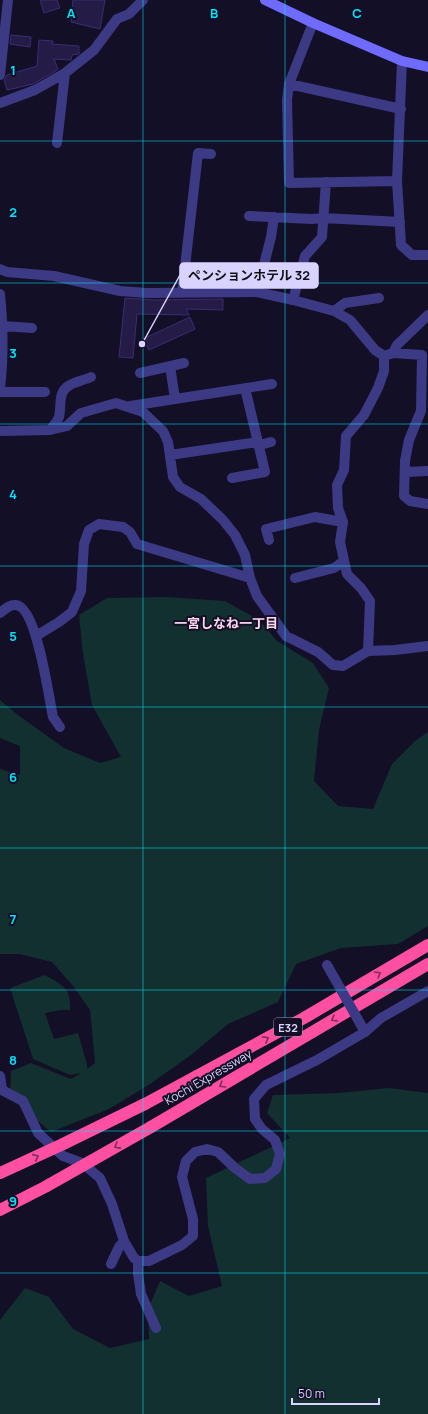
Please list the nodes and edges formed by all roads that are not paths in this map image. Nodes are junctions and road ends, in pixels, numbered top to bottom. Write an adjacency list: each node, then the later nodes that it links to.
1 (8, 0): 8 (street)
2 (143, 0): 7 (street)
3 (265, 0): 4 (street)
4 (313, 23): 5 (street); 9 (street)
5 (402, 61): 6 (street); 11 (street)
6 (428, 67)
7 (65, 73): 10 (street); 12 (street)
8 (0, 75)
9 (288, 84): 11 (street); 15 (street)
10 (0, 103)
11 (401, 109): 14 (street)
12 (57, 143)
13 (211, 154): 23 (street)
14 (396, 181): 15 (street); 19 (street)
15 (326, 182): 18 (street)
16 (248, 216): 17 (street)
17 (274, 217): 18 (street); 22 (street)
18 (323, 218): 19 (street); 26 (street)
19 (400, 222): 20 (street)
20 (428, 255)
21 (0, 269): 23 (street)
22 (257, 292): 23 (street); 26 (street)
23 (182, 293)
24 (0, 294): 29 (street)
25 (378, 298): 27 (street)
26 (293, 300): 27 (street)
27 (334, 311): 31 (street)
28 (428, 316): 31 (street)
29 (3, 326): 30 (street); 33 (street)
30 (32, 328)
31 (389, 355): 38 (street); 54 (street)
32 (184, 363): 34 (street)
33 (1, 365): 39 (street)
34 (170, 366): 35 (street); 43 (street)
35 (140, 373)
36 (91, 378): 45 (street)
37 (272, 384): 40 (street)
38 (425, 386): 51 (street)
39 (0, 388)
40 (246, 388): 43 (street); 48 (street)
41 (0, 392): 42 (street)
42 (45, 392)
43 (175, 399): 44 (street)
44 (129, 406): 45 (street); 49 (street)
45 (50, 430): 46 (street)
46 (0, 431)
47 (271, 442): 48 (street)
48 (259, 443): 49 (street); 52 (street)
49 (170, 455): 57 (street)
50 (428, 471): 51 (street)
51 (404, 472): 53 (street)
52 (232, 478)
53 (428, 504)
54 (343, 522): 55 (street); 56 (street)
55 (269, 540)
56 (344, 561): 58 (street); 62 (street)
57 (250, 578): 60 (street); 62 (street)
58 (295, 578)
59 (0, 613): 60 (street)
60 (36, 636): 63 (street)
61 (428, 646): 62 (street)
62 (368, 651)
63 (60, 727)
64 (428, 945): 71 (highway, Kochi Expressway / E32, one-way to 64, bridge)
65 (428, 964): 72 (highway, Kochi Expressway / E32, one-way to 72, bridge)
66 (327, 965): 68 (street, bridge)
67 (428, 991): 68 (street)
68 (364, 1032): 74 (street)
69 (0, 1076): 70 (street)
70 (1, 1089): 73 (street)
71 (0, 1173)
72 (0, 1210)
73 (124, 1241): 74 (street); 75 (street)
74 (138, 1261): 76 (street)
75 (111, 1264)
76 (156, 1328)

